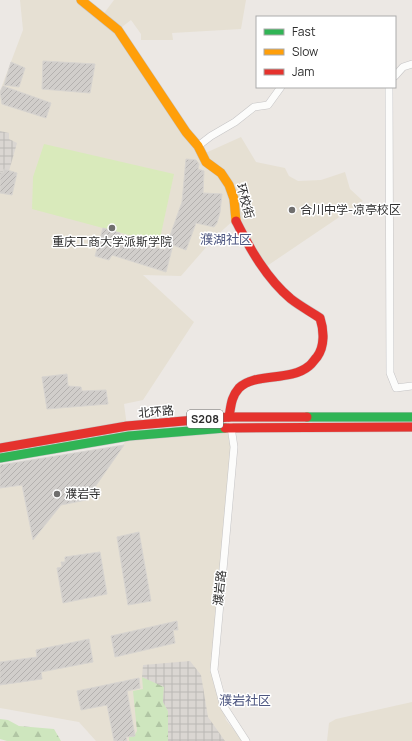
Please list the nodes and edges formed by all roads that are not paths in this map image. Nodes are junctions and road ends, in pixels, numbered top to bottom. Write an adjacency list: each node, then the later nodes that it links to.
1 (81, 0): 6 (main road, 环校街)
2 (412, 64): 3 (street)
3 (396, 75)
4 (280, 88): 6 (street)
5 (389, 88): 7 (street)
6 (198, 146): 8 (main road, 环校街)
7 (412, 386)
8 (229, 417): 9 (main road, 北环路 / S208); 12 (main road, 北环路 / S208)
9 (412, 417)
10 (231, 427): 11 (main road, 北环路 / S208); 13 (main road, 北环路 / S208); 14 (street, 濮岩路)
11 (412, 427)
12 (0, 448)
13 (0, 458)
14 (246, 741)

